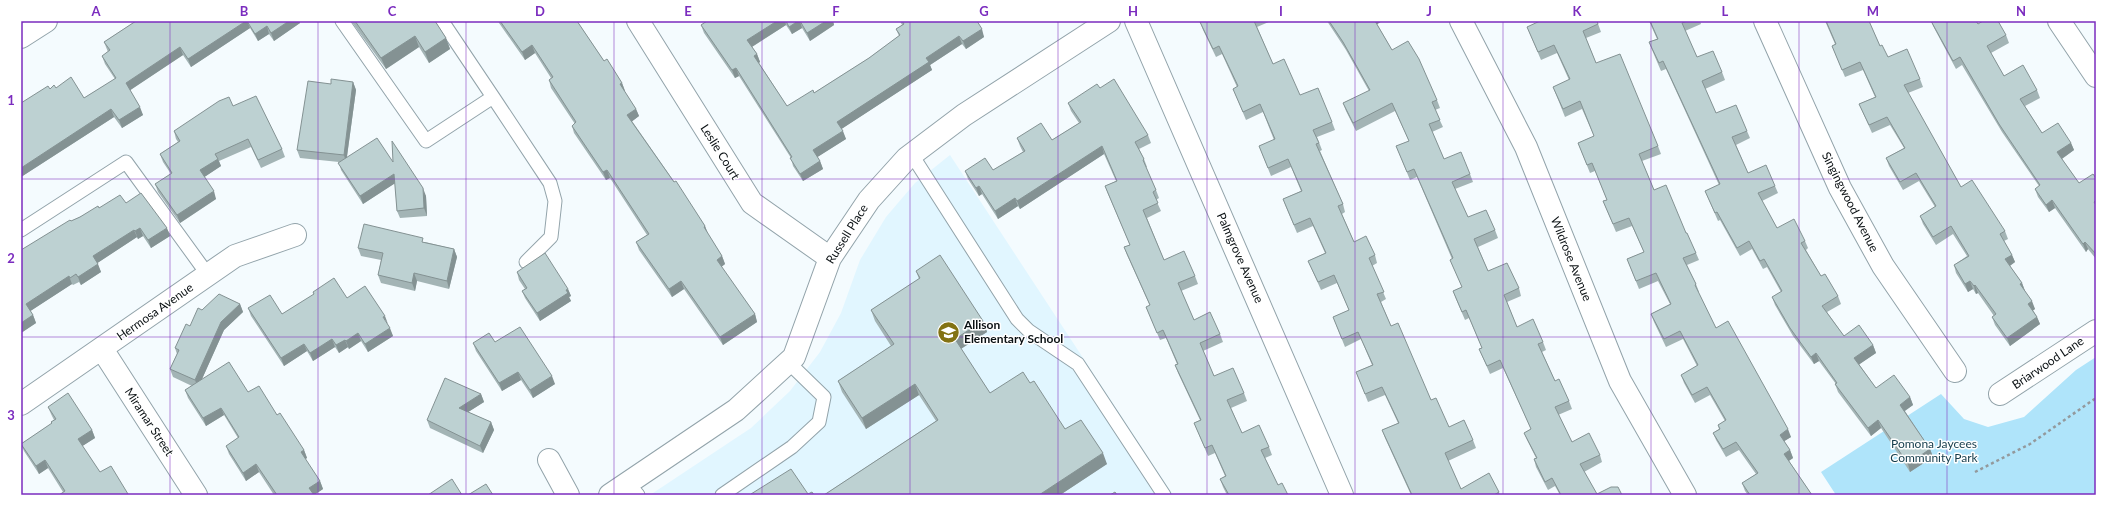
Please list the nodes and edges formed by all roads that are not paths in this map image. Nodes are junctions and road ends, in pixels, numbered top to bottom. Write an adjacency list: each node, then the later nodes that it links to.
1 (46, 21): 10 (street)
2 (342, 21): 12 (lane)
3 (442, 21): 12 (lane)
4 (638, 21): 16 (street, Leslie Court)
5 (1108, 21): 13 (street, Russell Place)
6 (1136, 21): 31 (street, Palmgrove Avenue)
7 (1460, 21): 32 (street, Wildrose Avenue)
8 (1765, 21): 22 (street, Singingwood Avenue)
9 (2059, 21): 11 (street)
10 (21, 37)
11 (2096, 76)
12 (493, 97): 17 (lane)
13 (912, 155): 16 (street, Russell Place); 30 (lane)
14 (21, 230): 18 (lane)
15 (295, 235): 18 (street, Hermosa Avenue)
16 (830, 258): 21 (street, Russell Place)
17 (526, 262)
18 (208, 275): 20 (street, Hermosa Avenue)
19 (2096, 331): 23 (street, Briarwood Lane)
20 (102, 349): 24 (street, Hermosa Avenue); 27 (street, Miramar Street)
21 (788, 362): 26 (street, Russell Place); 29 (lane)
22 (1955, 371)
23 (2000, 394)
24 (21, 404)
25 (549, 460): 28 (street)
26 (625, 491)
27 (196, 495)
28 (568, 495)
29 (722, 495)
30 (1164, 495)
31 (1342, 495)
32 (1685, 495)

